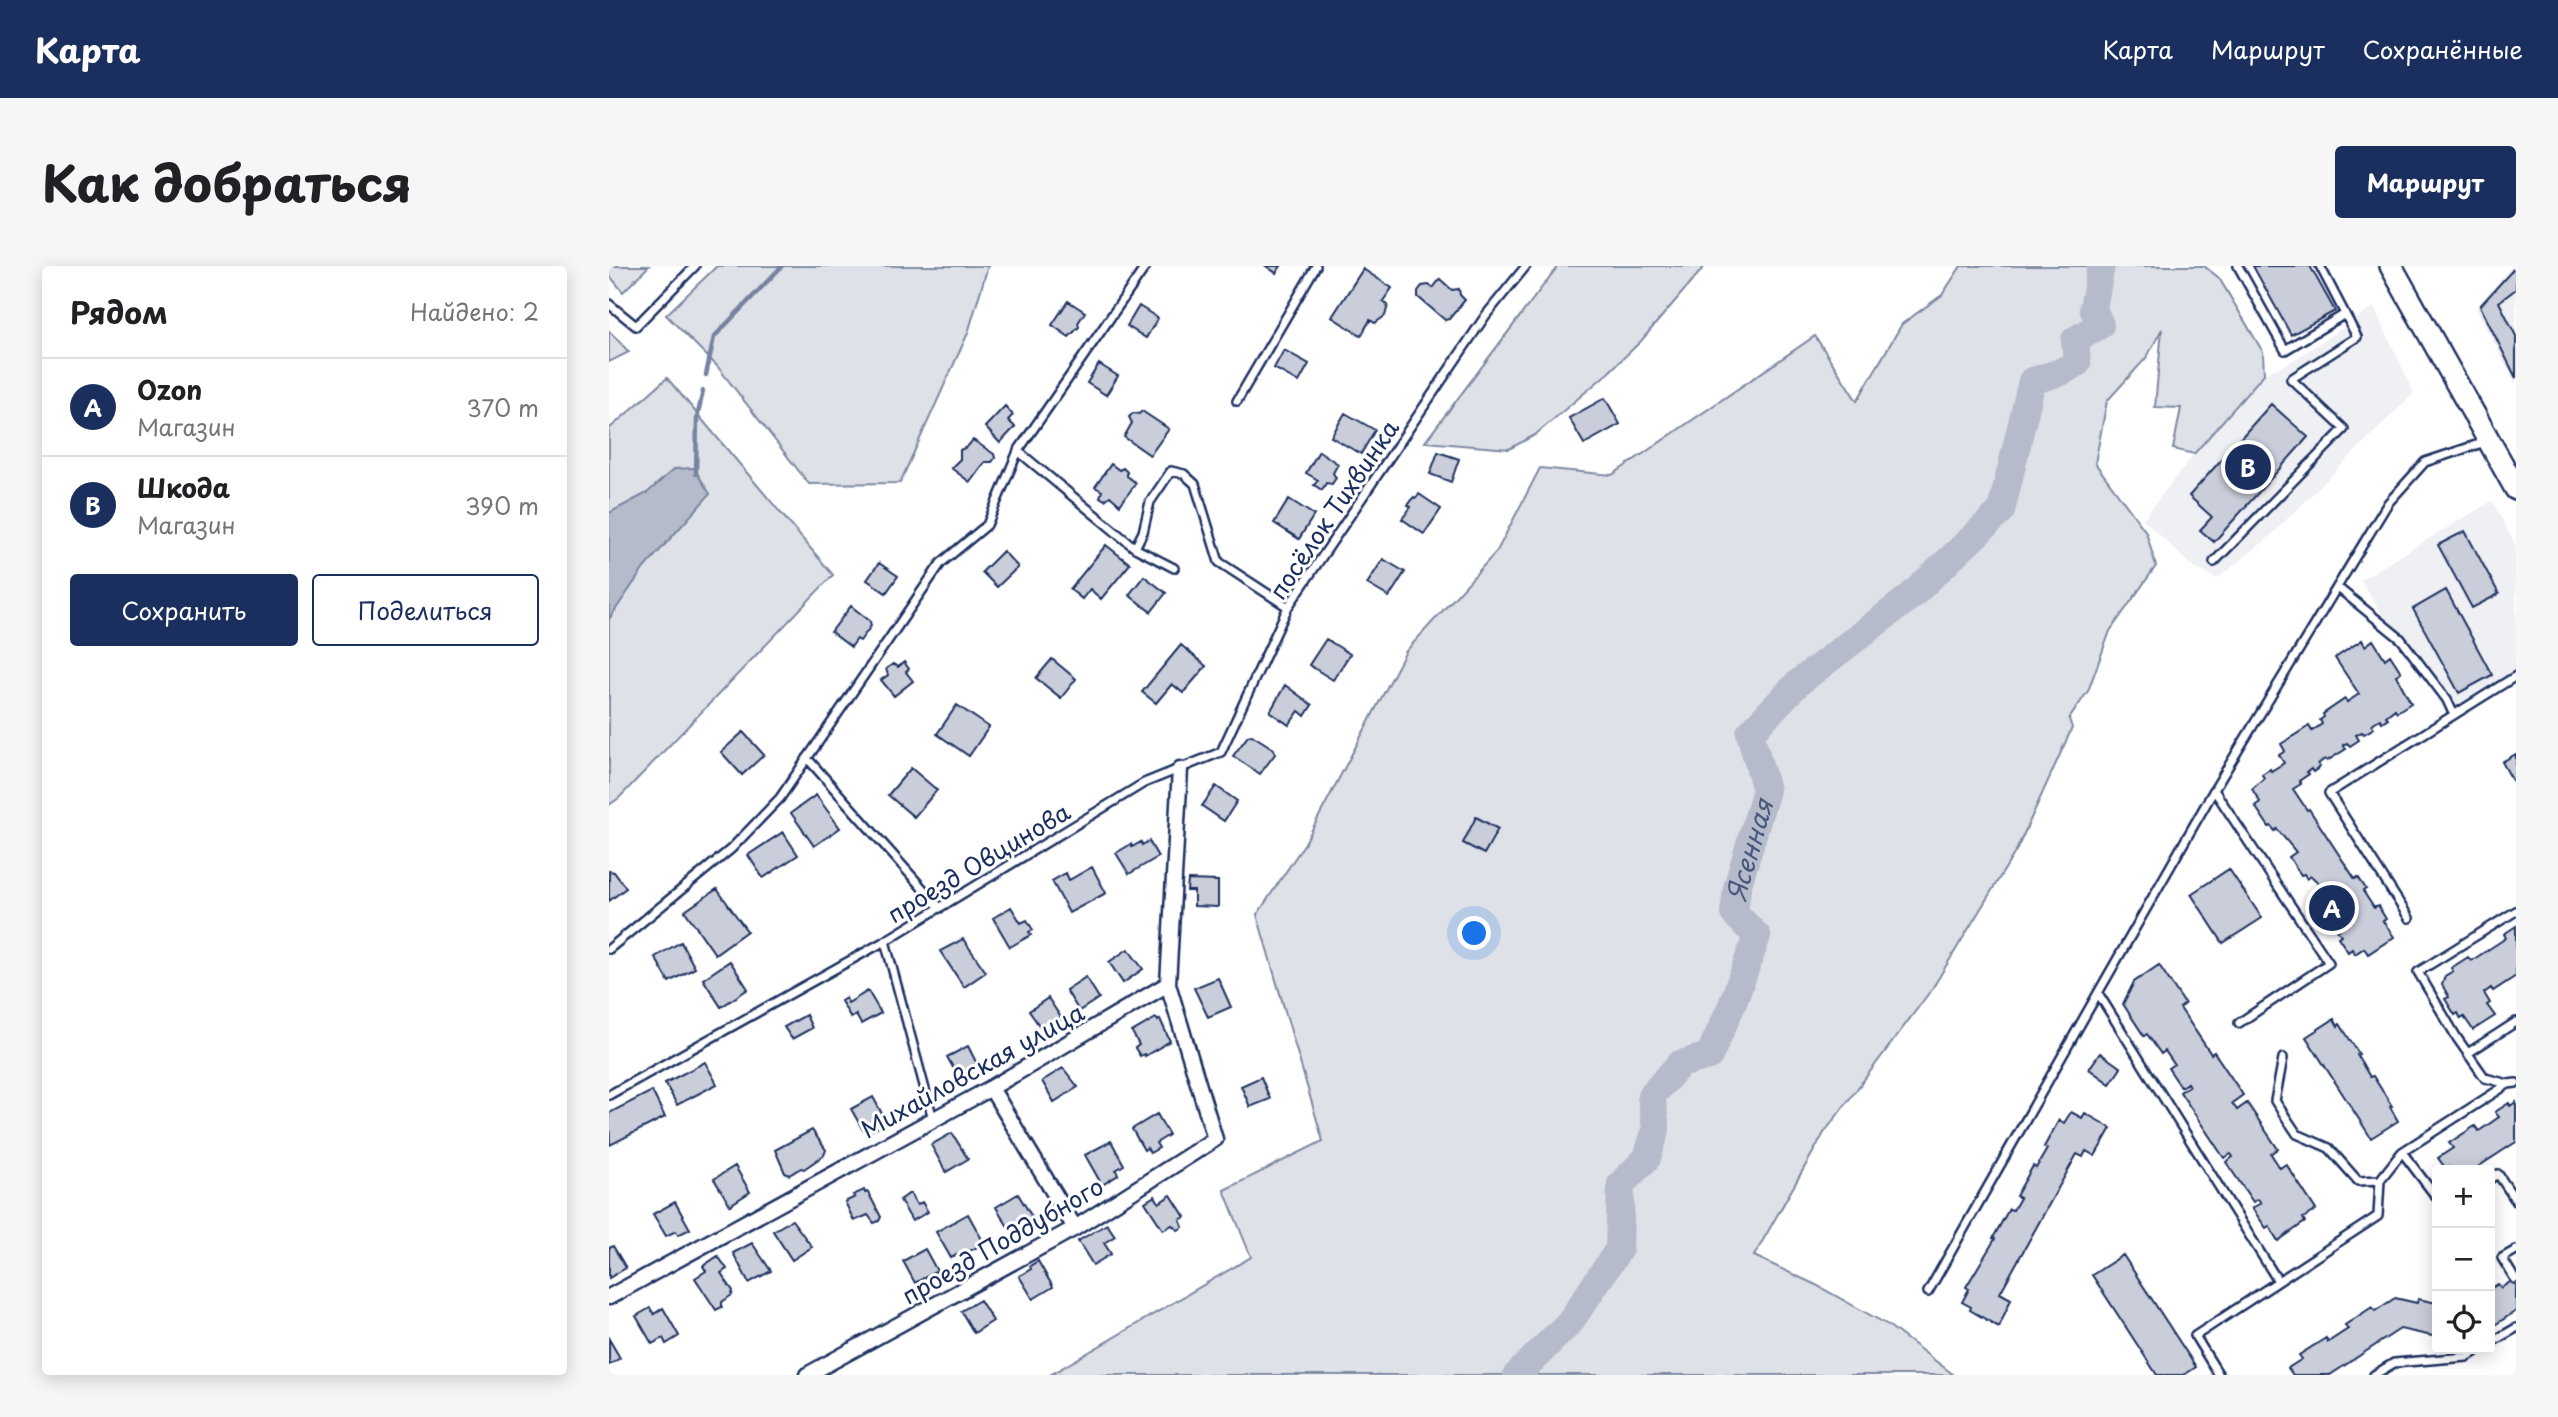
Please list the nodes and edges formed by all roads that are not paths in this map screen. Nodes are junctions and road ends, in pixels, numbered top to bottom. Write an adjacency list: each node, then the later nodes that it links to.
1 (695, 266): 8 (lane)
2 (1146, 266): 12 (lane)
3 (1316, 266): 10 (lane)
4 (1526, 266): 18 (lane, посёлок Тихвинка)
5 (2238, 266): 9 (lane)
6 (2320, 266): 9 (lane)
7 (2391, 266): 11 (main road)
8 (609, 304)
9 (2345, 314): 15 (lane)
10 (1237, 401)
11 (2489, 440): 13 (main road); 17 (lane)
12 (1018, 451): 14 (lane); 21 (lane)
13 (2516, 489)
14 (1135, 548): 16 (lane); 18 (lane)
15 (2214, 562)
16 (1174, 568)
17 (2337, 587): 20 (lane); 23 (lane)
18 (1288, 607): 22 (lane, посёлок Тихвинка)
19 (2516, 676): 20 (lane)
20 (2453, 713): 26 (lane)
21 (807, 758): 24 (lane); 28 (lane)
22 (1180, 769): 24 (lane, проезд Овцинова); 29 (street)
23 (2214, 790): 30 (lane); 32 (lane)
24 (940, 908): 27 (lane, проезд Овцинова)
25 (2516, 911): 33 (lane)
26 (2409, 918)
27 (885, 941): 37 (lane); 38 (lane, проезд Овцинова)
28 (609, 949)
29 (1168, 984): 36 (street, Михайловская улица); 44 (street, проезд Поддубного)
30 (2098, 993): 47 (lane); 48 (lane)
31 (2516, 1022): 33 (lane)
32 (2239, 1023)
33 (2468, 1053): 35 (lane)
34 (2283, 1058): 41 (lane)
35 (2512, 1084): 39 (lane)
36 (991, 1088): 38 (street, Михайловская улица); 44 (street)
37 (609, 1095)
38 (933, 1119): 49 (street, Михайловская улица)
39 (2402, 1152): 41 (lane); 42 (lane)
40 (2495, 1176): 43 (lane)
41 (2380, 1180): 47 (lane)
42 (2432, 1191)
43 (2516, 1201)
44 (1075, 1228): 53 (street, проезд Поддубного)
45 (2516, 1250): 46 (lane)
46 (2515, 1279)
47 (2279, 1281): 54 (lane)
48 (1928, 1292)
49 (609, 1297)
50 (2516, 1328): 51 (lane)
51 (2495, 1340)
52 (2472, 1354): 55 (lane)
53 (807, 1375)
54 (2220, 1375)
55 (2374, 1375)

